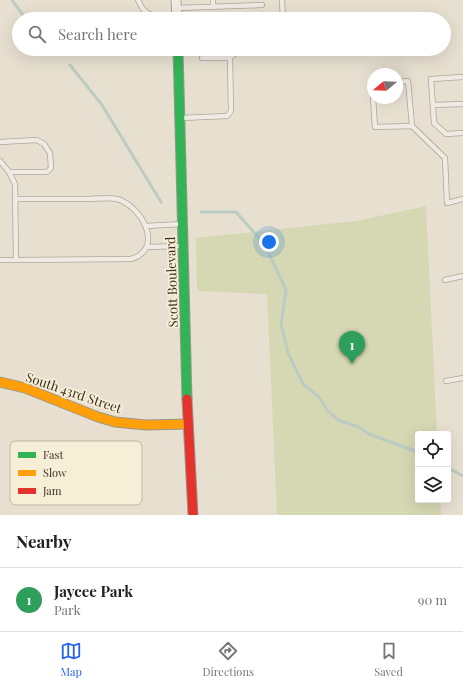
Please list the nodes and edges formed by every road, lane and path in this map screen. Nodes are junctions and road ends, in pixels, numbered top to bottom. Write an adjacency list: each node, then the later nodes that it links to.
1 (138, 0): 7 (lane)
2 (213, 0): 5 (lane)
3 (282, 0): 8 (lane)
4 (262, 4): 5 (lane)
5 (213, 6): 6 (lane)
6 (177, 11)
7 (146, 12)
8 (283, 12)
9 (178, 56): 17 (street, Scott Boulevard)
10 (202, 58): 11 (lane)
11 (230, 58): 17 (lane)
12 (463, 77): 16 (lane)
13 (403, 81): 18 (lane)
14 (373, 104): 18 (lane)
15 (463, 104): 16 (lane)
16 (433, 105): 19 (lane)
17 (180, 118): 25 (street, Scott Boulevard)
18 (412, 126): 24 (lane)
19 (463, 133)
20 (0, 142): 22 (lane)
21 (0, 161): 22 (lane)
22 (9, 172): 23 (lane)
23 (15, 199): 26 (lane); 30 (lane)
24 (463, 199)
25 (183, 224): 26 (lane); 27 (street, Scott Boulevard)
26 (146, 226): 28 (lane)
27 (183, 246): 28 (lane); 36 (street, Scott Boulevard)
28 (147, 247): 30 (lane)
29 (0, 260): 30 (lane)
30 (16, 260)
31 (463, 276): 32 (lane)
32 (445, 280)
33 (463, 378): 34 (lane)
34 (446, 381)
35 (0, 382): 36 (street, South 43rd Street)
36 (188, 424): 37 (street, Scott Boulevard)
37 (193, 515)

